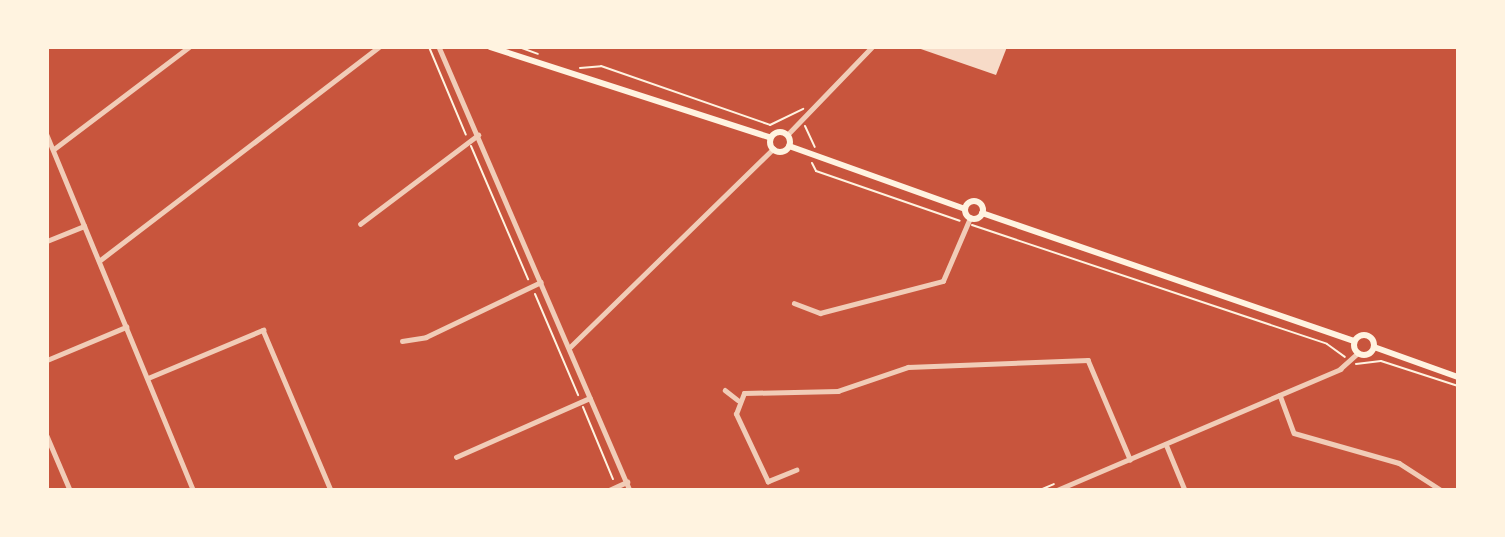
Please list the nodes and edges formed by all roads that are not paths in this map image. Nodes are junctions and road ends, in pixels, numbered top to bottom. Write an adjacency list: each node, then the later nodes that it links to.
1 (189, 47): 11 (street)
2 (379, 47): 19 (street)
3 (442, 47): 7 (street)
4 (491, 47): 9 (main road)
5 (872, 47): 8 (street)
6 (47, 135): 11 (street)
7 (478, 135): 16 (street); 20 (street)
8 (787, 135): 9 (main road); 10 (main road)
9 (771, 138): 12 (main road)
10 (789, 146): 12 (main road); 13 (main road)
11 (54, 149): 17 (street)
12 (773, 149): 25 (street)
13 (965, 209): 14 (main road); 15 (main road)
14 (982, 213): 15 (main road); 24 (main road)
15 (972, 221): 21 (street)
16 (360, 224)
17 (84, 226): 18 (street); 19 (street)
18 (47, 241)
19 (99, 261): 22 (street)
20 (541, 282): 23 (street); 25 (street)
21 (794, 303)
22 (126, 327): 28 (street); 30 (street)
23 (402, 341)
24 (1354, 341): 26 (main road); 27 (main road)
25 (570, 347): 33 (street)
26 (1374, 347): 27 (main road); 29 (main road)
27 (1358, 354): 32 (street)
28 (47, 360)
29 (1458, 377)
30 (148, 378): 42 (street); 43 (street)
31 (725, 390): 34 (street)
32 (1280, 395): 36 (street); 48 (street)
33 (590, 397): 37 (street); 40 (street)
34 (738, 400): 38 (street); 39 (street)
35 (47, 436): 41 (street)
36 (1166, 444): 38 (street); 47 (street)
37 (456, 457)
38 (1130, 459): 46 (street)
39 (797, 470)
40 (627, 482): 44 (street); 45 (street)
41 (70, 490)
42 (193, 490)
43 (331, 490)
44 (609, 490)
45 (630, 490)
46 (1058, 490)
47 (1185, 490)
48 (1441, 490)

